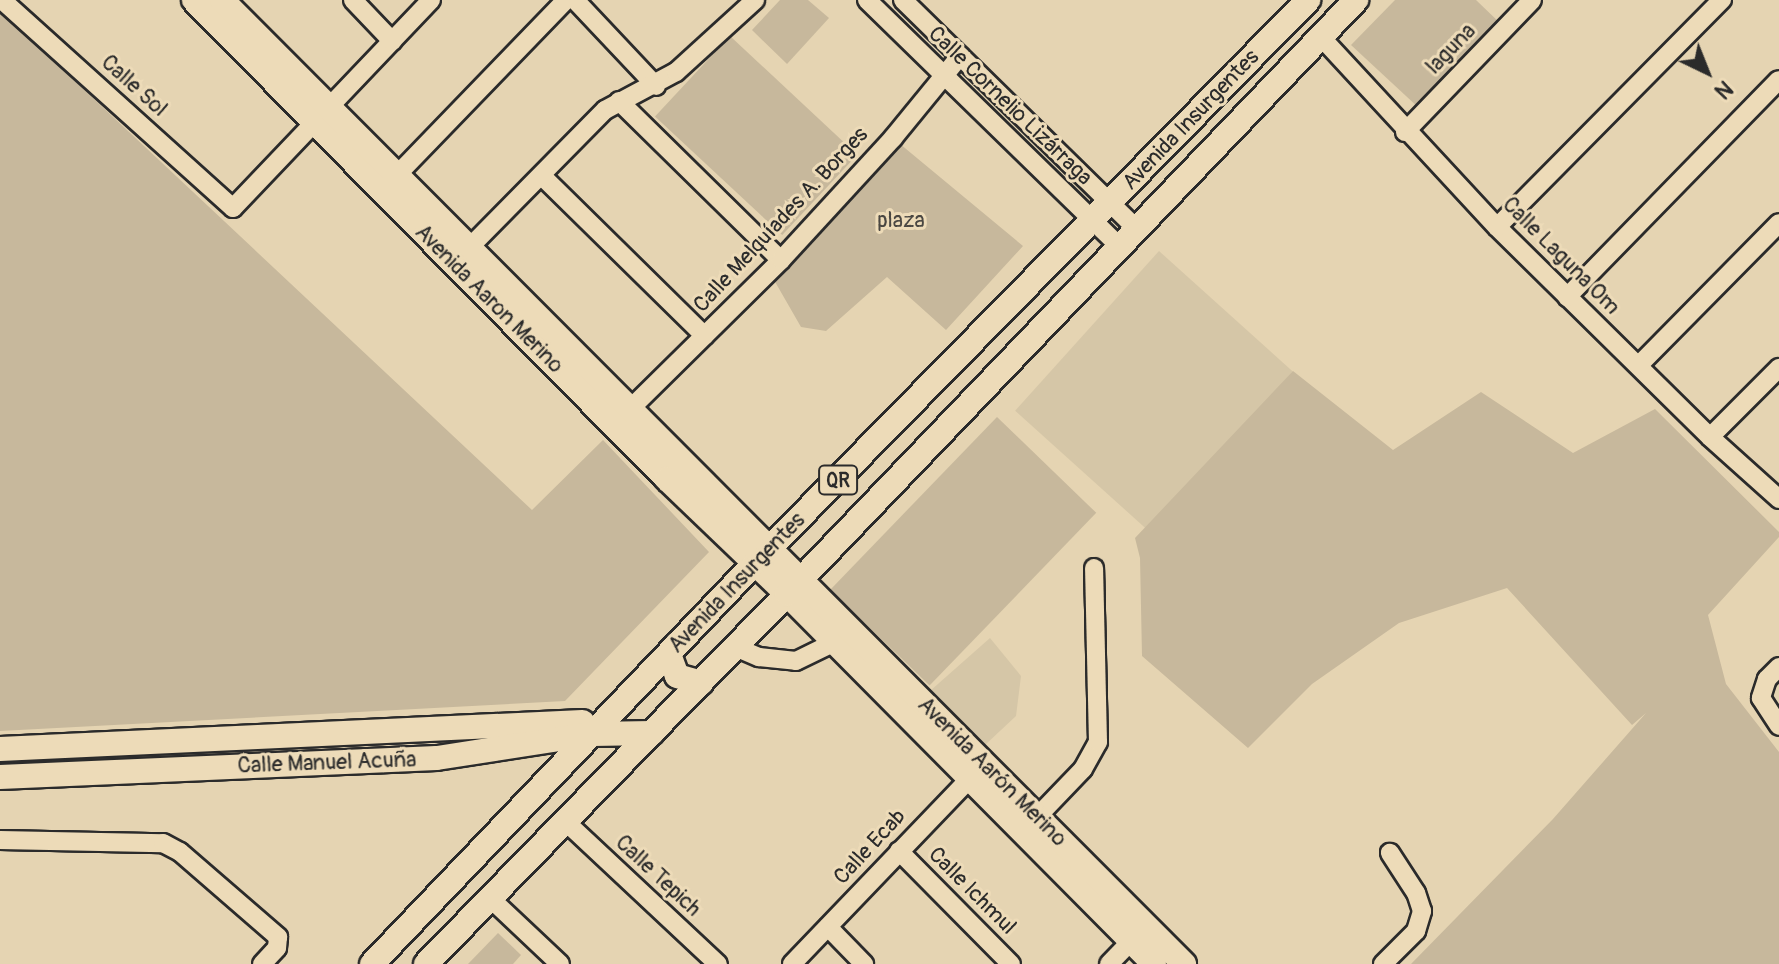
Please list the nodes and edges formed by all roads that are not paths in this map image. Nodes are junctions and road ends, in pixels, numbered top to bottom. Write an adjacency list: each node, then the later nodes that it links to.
1 (2, 0): 22 (street, Calle Sol)
2 (194, 0): 22 (main road, Avenida Aaron Merino)
3 (222, 0): 22 (main road, Avenida Aaron Merino)
4 (353, 0): 16 (street)
5 (431, 0): 16 (street)
6 (566, 0): 24 (street)
7 (575, 0): 20 (street)
8 (867, 0): 18 (street, Calle Cornelio Lizárraga)
9 (903, 0): 17 (street, Calle Cornelio Lizárraga)
10 (1356, 0): 15 (main road, Avenida Insurgentes / QR)
11 (1532, 0): 23 (street, laguna)
12 (1722, 0): 29 (street)
13 (744, 4): 20 (street)
14 (1295, 4): 26 (main road, Avenida Insurgentes / QR)
15 (1321, 37): 23 (street, Calle Laguna Om); 30 (main road, Avenida Insurgentes / QR)
16 (392, 41): 22 (street)
17 (960, 56): 18 (street, Calle Melquíades A. Borges); 26 (street, Calle Cornelio Lizárraga)
18 (946, 77): 27 (street, Calle Cornelio Lizárraga); 33 (street, Calle Melquíades A. Borges)
19 (1779, 80): 34 (street)
20 (656, 86): 21 (street)
21 (619, 101): 25 (street); 33 (street)
22 (322, 115): 24 (main road, Avenida Aaron Merino); 32 (main road, Avenida Aaron Merino)
23 (1405, 132): 29 (street, Calle Laguna Om)
24 (396, 176): 32 (main road, Avenida Aaron Merino)
25 (542, 176): 32 (street); 35 (street)
26 (1110, 203): 27 (main road, Avenida Insurgentes / QR); 30 (street, Calle Cornelio Lizárraga)
27 (1093, 221): 31 (street, Calle Cornelio Lizárraga); 41 (main road, Avenida Insurgentes / QR)
28 (1779, 223): 36 (street)
29 (1497, 227): 34 (street, Calle Laguna Om)
30 (1136, 228): 31 (main road, Avenida Insurgentes / QR)
31 (1119, 246): 43 (main road, Avenida Insurgentes / QR)
32 (462, 256): 38 (main road, Avenida Aaron Merino)
33 (781, 260): 35 (street, Calle Melquíades A. Borges)
34 (1567, 297): 36 (street, Calle Laguna Om)
35 (705, 336): 38 (street, Calle Melquíades A. Borges)
36 (1639, 365): 39 (street, Calle Laguna Om)
37 (1779, 368): 39 (street)
38 (622, 418): 41 (main road, Avenida Aaron Merino)
39 (1710, 437): 40 (street, Calle Laguna Om)
40 (1779, 498)
41 (761, 557): 43 (main road, Avenida Aaron Merino); 46 (main road, Avenida Insurgentes / QR)
42 (1094, 568): 56 (street)
43 (794, 587): 44 (main road, Avenida Aarón Merino); 45 (main road, Avenida Insurgentes / QR); 54 (main road, Avenida Aarón Merino)
44 (835, 642): 45 (street); 54 (main road, Avenida Aarón Merino)
45 (735, 647): 48 (main road, Avenida Insurgentes / QR)
46 (669, 654): 48 (main road); 49 (main road, Avenida Insurgentes / QR)
47 (1779, 667): 51 (street)
48 (701, 683): 50 (main road, Avenida Insurgentes / QR)
49 (639, 685): 50 (main road); 52 (main road, Avenida Insurgentes / QR)
50 (659, 726): 52 (main road, Calle Manuel Acuña); 57 (main road, Avenida Insurgentes / QR)
51 (1779, 726)
52 (598, 728): 53 (main road, Calle Manuel Acuña); 55 (main road, Calle Manuel Acuña); 65 (main road, Avenida Insurgentes / QR)
53 (0, 749)
54 (977, 771): 56 (main road, Avenida Aarón Merino); 59 (street, Calle Ecab); 63 (main road, Avenida Aarón Merino)
55 (0, 777)
56 (1037, 817): 63 (main road, Avenida Aarón Merino)
57 (566, 822): 61 (main road, Avenida Insurgentes / QR); 68 (street, Calle Tepich)
58 (0, 840): 64 (street)
59 (899, 851): 62 (street, Calle Ecab); 71 (street, Calle Ichmul)
60 (1390, 853): 75 (street)
61 (490, 898): 66 (main road, Avenida Insurgentes / QR); 67 (street)
62 (828, 927): 69 (street, Calle Ecab); 70 (street)
63 (1138, 933): 72 (street); 73 (main road, Avenida Aarón Merino); 74 (main road, Avenida Aarón Merino)
64 (262, 964)
65 (372, 964)
66 (426, 964)
67 (560, 964)
68 (718, 964)
69 (792, 964)
70 (864, 964)
71 (1011, 964)
72 (1109, 964)
73 (1154, 964)
74 (1184, 964)
75 (1383, 964)

